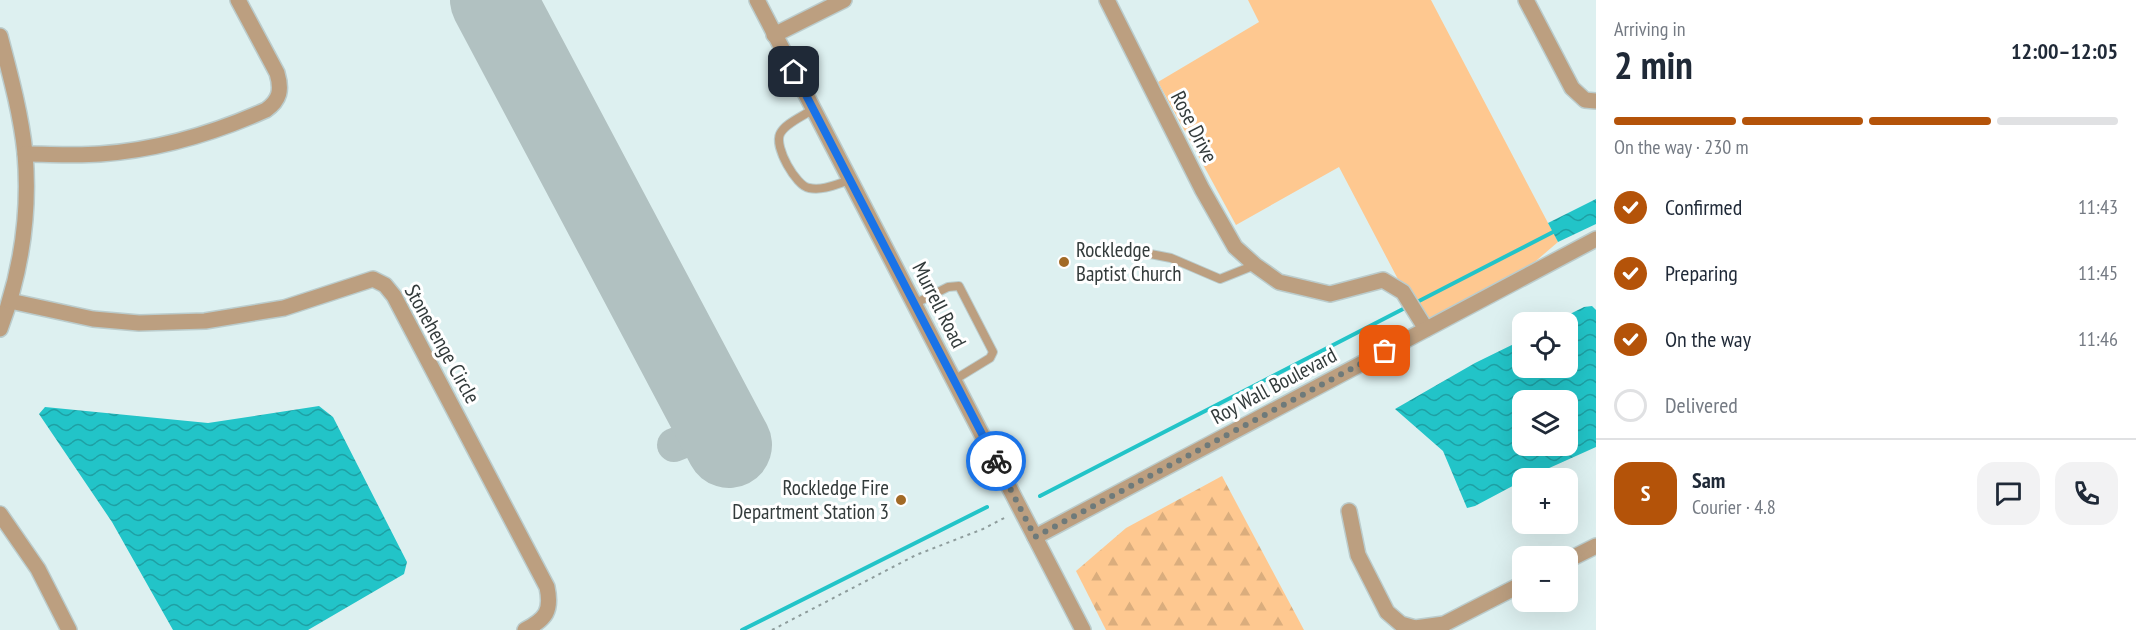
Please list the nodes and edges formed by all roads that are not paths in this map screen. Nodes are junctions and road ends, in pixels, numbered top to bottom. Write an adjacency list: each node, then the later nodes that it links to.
1 (238, 0): 10 (street)
2 (757, 0): 6 (street, Murrell Road)
3 (844, 0): 6 (street)
4 (1107, 0): 14 (street, Rose Drive)
5 (1526, 0): 8 (street)
6 (774, 35): 9 (street, Murrell Road)
7 (0, 36): 10 (street)
8 (1596, 101)
9 (813, 109): 11 (street, Murrell Road); 11 (lane)
10 (25, 154): 15 (street)
11 (850, 180): 16 (street, Murrell Road)
12 (1596, 239): 18 (street, Roy Wall Boulevard)
13 (1140, 252): 14 (lane)
14 (1255, 265): 18 (street, Rose Drive)
15 (10, 301): 17 (street); 27 (street, Stonehenge Circle)
16 (914, 304): 19 (street, Murrell Road); 19 (lane)
17 (0, 329)
18 (1426, 329): 22 (street, Roy Wall Boulevard)
19 (954, 380): 22 (street, Murrell Road)
20 (1349, 511): 25 (street)
21 (0, 514): 26 (street)
22 (1035, 537): 28 (street, Murrell Road)
23 (1596, 546): 24 (street)
24 (1578, 556)
25 (1512, 589)
26 (69, 630)
27 (525, 630)
28 (1083, 630)

